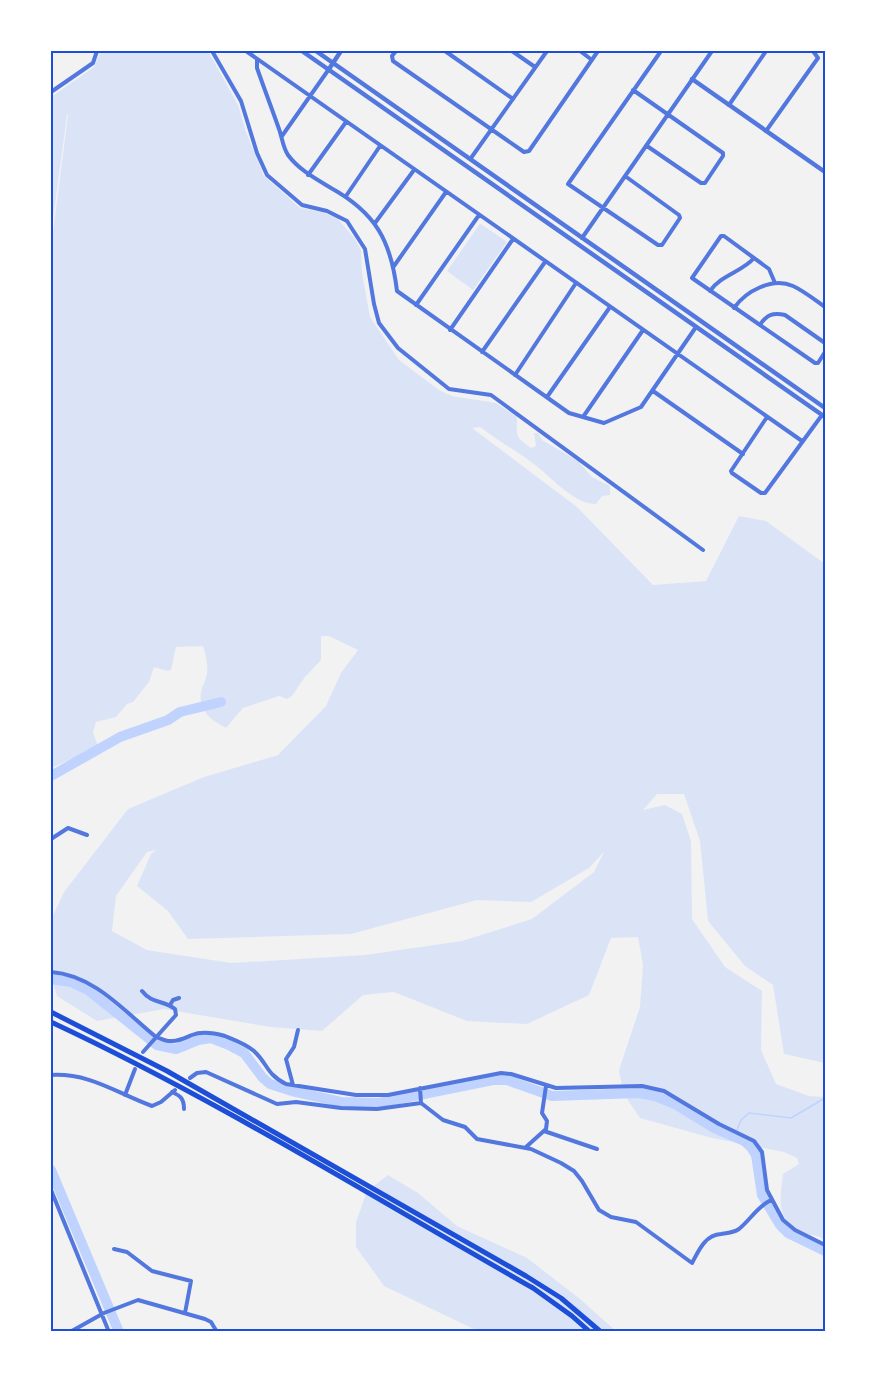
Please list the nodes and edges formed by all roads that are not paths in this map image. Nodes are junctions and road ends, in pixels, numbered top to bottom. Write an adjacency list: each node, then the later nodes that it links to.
1 (97, 51): 24 (street)
2 (212, 51): 74 (street)
3 (246, 51): 17 (street)
4 (302, 51): 21 (street)
5 (316, 51): 19 (street)
6 (341, 51): 19 (street)
7 (396, 51): 30 (street)
8 (445, 51): 26 (street)
9 (512, 51): 20 (street)
10 (547, 51): 20 (street)
11 (580, 51): 18 (street)
12 (598, 51): 18 (street)
13 (661, 51): 23 (street)
14 (712, 51): 22 (street)
15 (766, 51): 27 (street)
16 (813, 51): 31 (street)
17 (257, 59): 25 (street); 32 (street)
18 (592, 60): 30 (street)
19 (333, 63): 21 (street); 35 (street)
20 (535, 67): 26 (street)
21 (329, 69): 25 (street); 58 (street)
22 (692, 79): 27 (street); 28 (street)
23 (633, 90): 28 (street); 42 (street)
24 (51, 92)
25 (310, 96): 29 (street); 32 (street)
26 (513, 99): 30 (street)
27 (729, 105): 31 (street)
28 (668, 114): 34 (street); 34 (street)
29 (346, 122): 33 (street); 38 (street)
30 (491, 130): 35 (street)
31 (766, 131): 37 (street)
32 (281, 136): 38 (street)
33 (380, 146): 36 (street); 41 (street)
34 (647, 146): 39 (street)
35 (471, 158): 45 (street)
36 (414, 170): 40 (street); 44 (street)
37 (825, 172)
38 (309, 176): 41 (street)
39 (625, 176): 42 (street); 42 (street)
40 (446, 192): 43 (street); 49 (street)
41 (346, 196): 44 (street)
42 (603, 208): 45 (street)
43 (479, 215): 46 (street); 53 (street)
44 (375, 223): 49 (street)
45 (582, 238): 68 (street)
46 (513, 239): 48 (street); 59 (street)
47 (754, 258): 51 (street); 52 (street); 52 (street)
48 (545, 262): 50 (street); 62 (street)
49 (394, 266): 53 (street)
50 (576, 284): 55 (street); 65 (street)
51 (774, 284): 54 (street); 56 (street)
52 (710, 291): 56 (street)
53 (416, 305): 59 (street)
54 (825, 307)
55 (610, 308): 60 (street); 67 (street)
56 (734, 308): 57 (street)
57 (760, 325): 61 (street); 63 (street)
58 (696, 326): 64 (street); 69 (street)
59 (450, 330): 62 (street)
60 (643, 330): 64 (street); 70 (street)
61 (825, 343)
62 (482, 352): 65 (street)
63 (825, 352)
64 (678, 355): 66 (street); 71 (street)
65 (515, 375): 67 (street)
66 (653, 391): 70 (street); 73 (street)
67 (547, 397): 70 (street)
68 (824, 405): 69 (street)
69 (824, 415): 72 (street)
70 (583, 417)
71 (767, 417): 72 (street); 73 (street)
72 (802, 441): 73 (street)
73 (742, 454)
74 (703, 550)
75 (87, 835): 76 (street)
76 (51, 839)
77 (51, 972): 84 (street)
78 (142, 991): 80 (street)
79 (179, 998): 80 (street)
80 (171, 1005): 84 (street)
81 (51, 1012): 109 (main road)
82 (51, 1022): 108 (main road)
83 (298, 1030): 89 (street)
84 (155, 1038): 85 (street); 89 (street)
85 (143, 1052)
86 (135, 1069): 92 (street)
87 (51, 1075): 92 (street)
88 (190, 1078): 93 (street)
89 (293, 1085): 91 (street)
90 (546, 1086): 91 (street); 95 (street); 99 (street)
91 (420, 1089): 93 (street)
92 (124, 1095): 94 (street)
93 (422, 1101): 96 (street)
94 (184, 1109)
95 (544, 1130): 96 (street); 97 (street)
96 (526, 1148): 99 (street)
97 (597, 1149)
98 (51, 1191): 100 (street)
99 (770, 1201): 101 (street)
100 (53, 1203): 104 (street)
101 (825, 1245)
102 (114, 1249): 103 (street)
103 (185, 1313): 104 (street); 107 (street)
104 (102, 1314): 105 (street); 106 (street)
105 (70, 1332)
106 (109, 1332)
107 (218, 1332)
108 (590, 1332)
109 (601, 1332)

